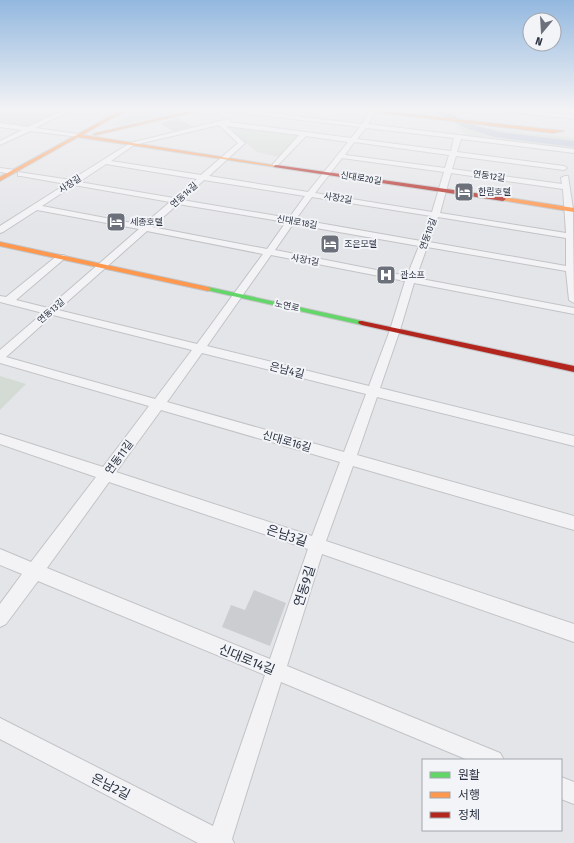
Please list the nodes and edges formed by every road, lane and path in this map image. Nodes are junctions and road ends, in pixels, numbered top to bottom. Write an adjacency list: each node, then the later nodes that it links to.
1 (59, 148): 19 (main road)
2 (126, 148): 15 (street, 사장길)
3 (161, 148): 13 (main road, 신대로20길)
4 (236, 148): 13 (street, 연동14길)
5 (291, 148): 16 (street)
6 (347, 148): 12 (street)
7 (410, 148): 11 (street)
8 (455, 148): 11 (street, 연동10길)
9 (512, 148): 14 (street)
10 (574, 152): 14 (street)
11 (454, 154): 14 (street); 18 (street, 연동10길)
12 (341, 156): 18 (street, 연동12길); 20 (street)
13 (225, 158): 16 (main road, 신대로20길); 21 (street, 연동14길)
14 (563, 159): 25 (street)
15 (106, 162): 21 (street, 사장2길); 23 (street, 사장길)
16 (275, 165): 20 (main road, 신대로20길)
17 (0, 170): 19 (street, 신대로18길)
18 (448, 171): 25 (street, 연동12길); 26 (street, 연동10길)
19 (16, 173): 22 (main road); 23 (street, 신대로18길); 24 (main road)
20 (328, 173): 26 (main road, 신대로20길); 27 (street)
21 (204, 177): 27 (street, 사장2길); 28 (street, 연동14길)
22 (0, 179)
23 (72, 183): 28 (street, 신대로18길); 29 (street, 사장길)
24 (0, 185)
25 (565, 187): 30 (street)
26 (441, 190): 30 (main road, 신대로20길); 31 (street, 연동10길)
27 (310, 194): 31 (street, 사장2길); 32 (street)
28 (178, 200): 32 (street, 신대로18길); 33 (street, 연동14길)
29 (36, 207): 33 (street, 사장1길); 34 (street, 사장길)
30 (572, 210): 35 (street)
31 (436, 214): 35 (street, 사장2길); 37 (street, 연동10길)
32 (292, 221): 37 (street, 신대로18길); 38 (street)
33 (146, 229): 38 (street, 사장1길); 40 (street, 연동14길)
34 (0, 230)
35 (571, 236): 41 (street)
36 (0, 244): 39 (main road, 노연로)
37 (424, 245): 41 (street, 신대로18길); 42 (street, 연동10길)
38 (268, 253): 42 (street, 사장1길); 43 (street)
39 (61, 257): 40 (main road, 노연로); 44 (street)
40 (102, 266): 43 (main road, 노연로); 47 (street, 연동13길)
41 (573, 270): 45 (street)
42 (410, 281): 46 (street, 사장1길); 48 (street, 연동10길)
43 (238, 296): 48 (main road, 노연로); 49 (street, 연동11길)
44 (4, 300): 47 (street, 은남4길)
45 (574, 300)
46 (574, 311)
47 (50, 312): 49 (street, 은남4길); 50 (street, 연동13길)
48 (395, 330): 51 (main road, 노연로); 52 (street, 연동9길)
49 (199, 348): 52 (street, 은남4길); 53 (street, 연동11길)
50 (0, 358): 53 (street, 신대로16길)
51 (574, 369)
52 (373, 392): 55 (street, 은남4길); 56 (street, 연동9길)
53 (158, 404): 56 (street, 신대로16길); 57 (street, 연동11길)
54 (0, 439): 57 (street, 은남3길)
55 (574, 441)
56 (349, 459): 58 (street, 신대로16길); 59 (street, 연동9길)
57 (106, 474): 59 (street, 은남3길); 61 (street, 연동11길)
58 (574, 523)
59 (318, 545): 63 (street, 은남3길); 64 (street, 연동9길)
60 (0, 557): 61 (street, 신대로14길)
61 (34, 572): 62 (street, 연동11길); 64 (street, 신대로14길)
62 (0, 618)
63 (574, 633)
64 (277, 671): 66 (street, 신대로14길); 69 (street, 연동9길)
65 (0, 728): 69 (street, 은남2길)
66 (491, 759)
67 (562, 788): 68 (street)
68 (574, 793)
69 (220, 842)

